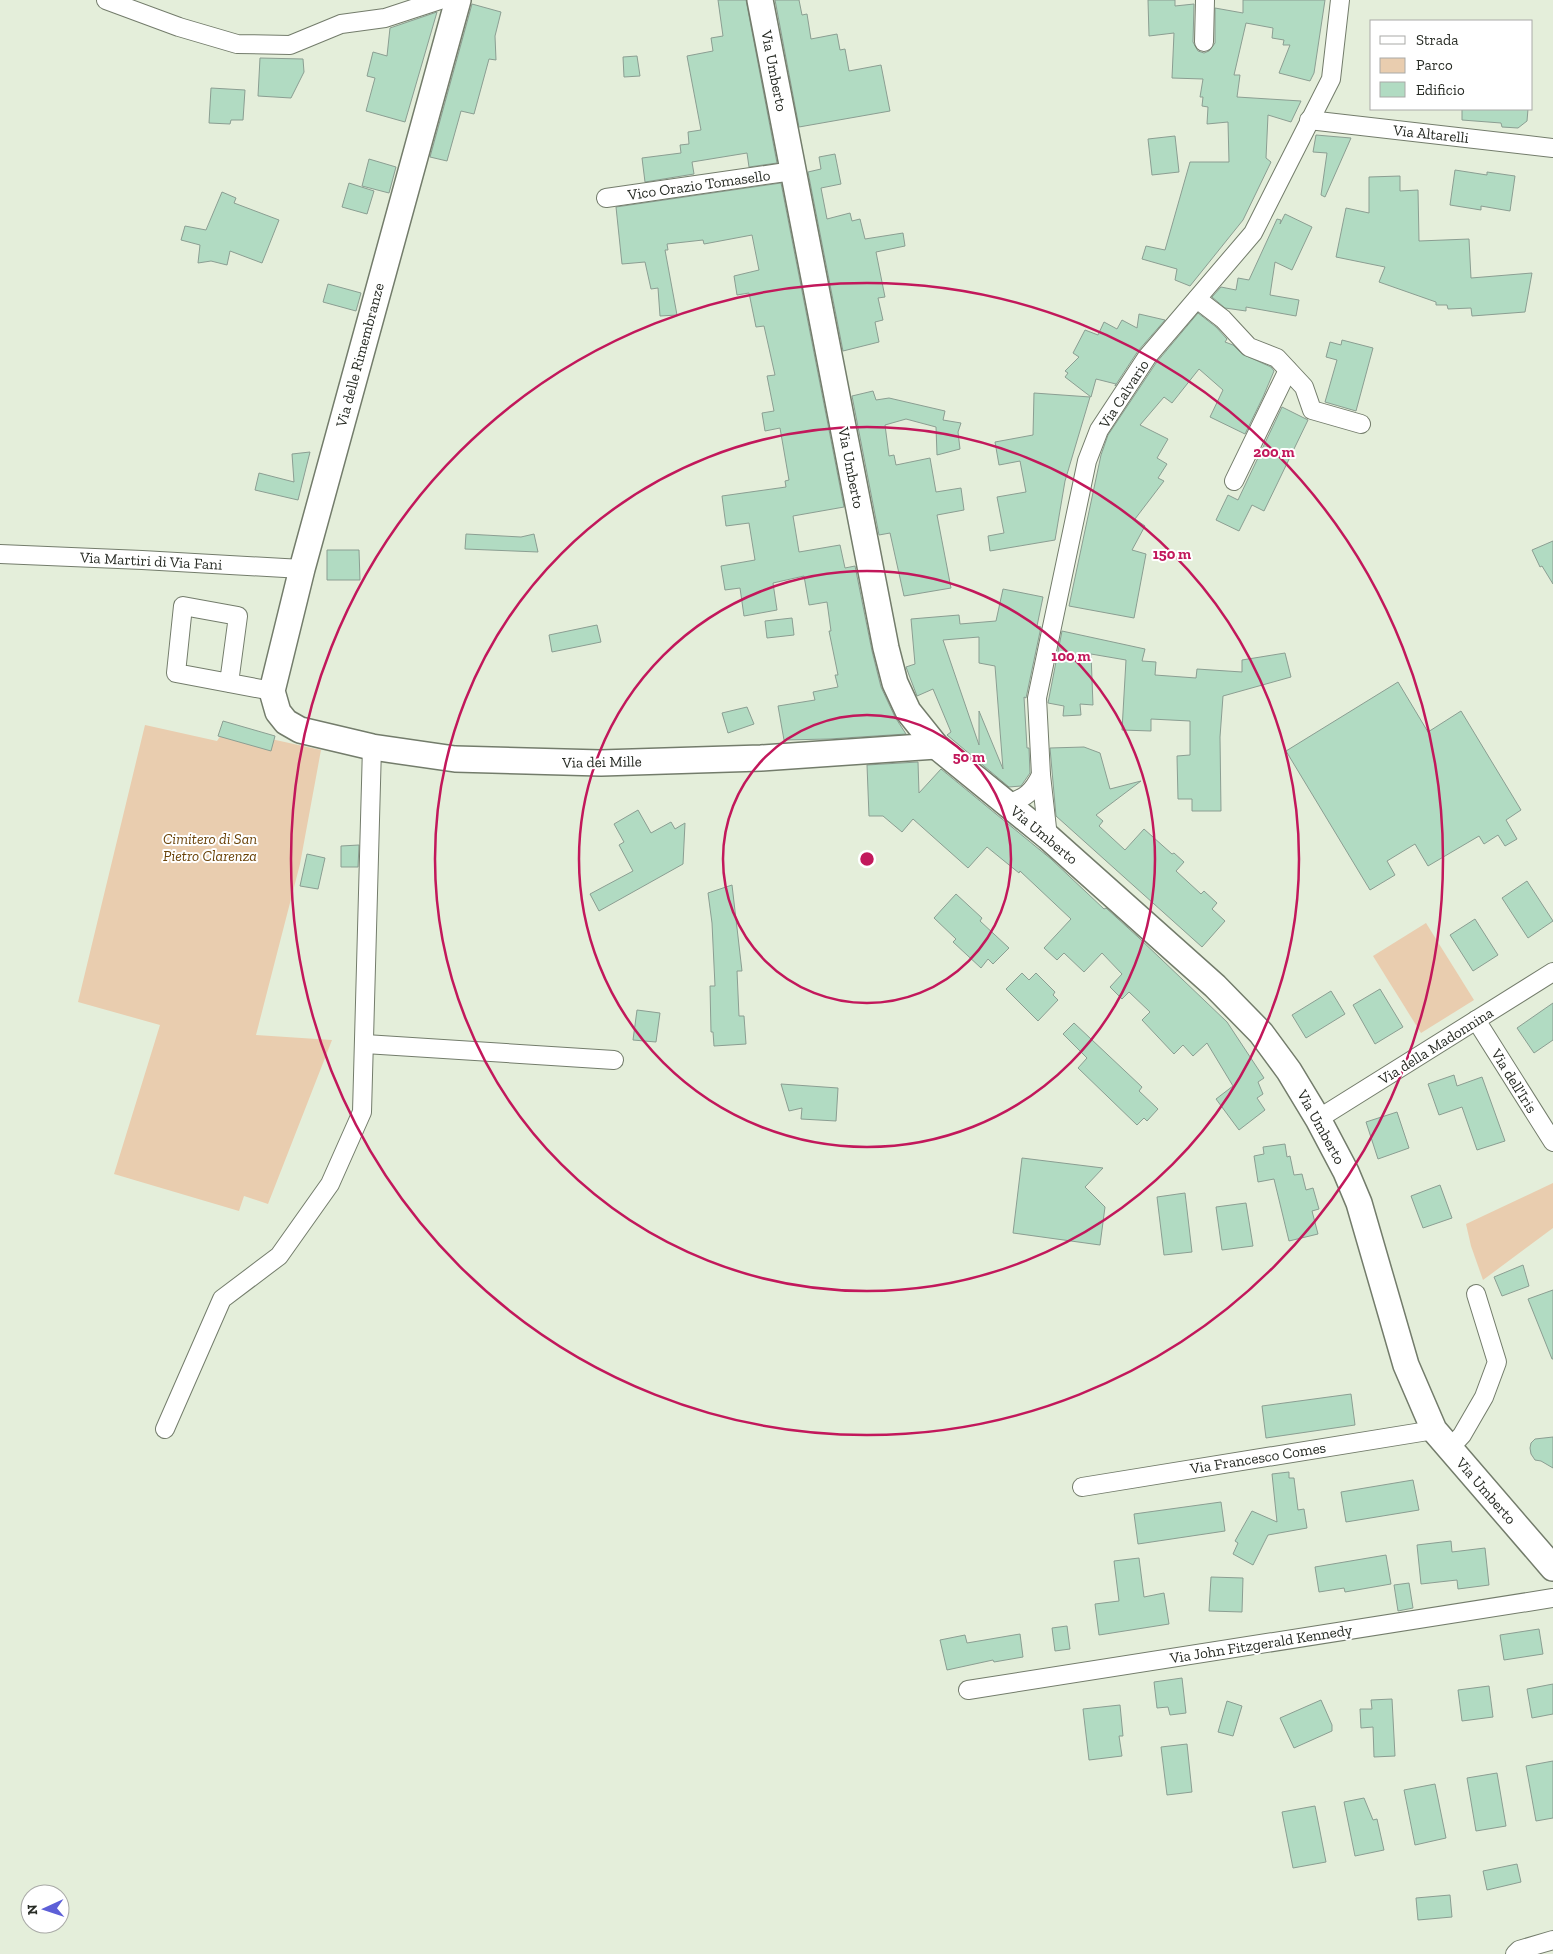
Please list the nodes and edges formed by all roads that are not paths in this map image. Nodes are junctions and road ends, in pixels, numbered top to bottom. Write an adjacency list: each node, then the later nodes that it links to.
1 (106, 0): 2 (street)
2 (440, 0)
3 (458, 0): 17 (main road, Via delle Rimembranze)
4 (760, 0): 10 (main road, Via Umberto)
5 (1205, 0): 7 (street)
6 (1340, 0): 8 (street, Via Calvario)
7 (1204, 42)
8 (1308, 120): 9 (street, Via Altarelli); 12 (street, Via Calvario)
9 (1553, 148)
10 (793, 171): 11 (street, Vico Orazio Tomasello); 20 (main road, Via Umberto)
11 (606, 198)
12 (1197, 299): 13 (street); 22 (street, Via Calvario)
13 (1288, 370): 14 (street); 15 (street)
14 (1361, 424)
15 (1234, 481)
16 (0, 554): 17 (street, Via Martiri di Via Fani)
17 (302, 569): 19 (main road, Via delle Rimembranze)
18 (229, 683): 18 (street); 19 (street)
19 (275, 702): 21 (main road, Via dei Mille)
20 (936, 746): 21 (main road, Via dei Mille); 23 (main road, Via Umberto)
21 (372, 747): 27 (street)
22 (1041, 775): 23 (street); 24 (street, Via Calvario)
23 (1008, 804): 24 (main road, Via Umberto)
24 (1048, 837): 29 (main road, Via Umberto)
25 (1553, 972): 26 (street, Via della Madonnina)
26 (1476, 1020): 29 (street, Via della Madonnina); 30 (street, Via dell'Iris)
27 (365, 1044): 28 (street); 32 (street)
28 (614, 1060)
29 (1318, 1119): 33 (main road, Via Umberto)
30 (1553, 1142)
31 (1476, 1294): 33 (street)
32 (165, 1429)
33 (1442, 1439): 34 (street, Via Francesco Comes); 35 (main road, Via Umberto)
34 (1082, 1487)
35 (1553, 1568)
36 (1553, 1598): 37 (street, Via John Fitzgerald Kennedy)
37 (968, 1690)
38 (1553, 1940): 39 (street)
39 (1515, 1954)

